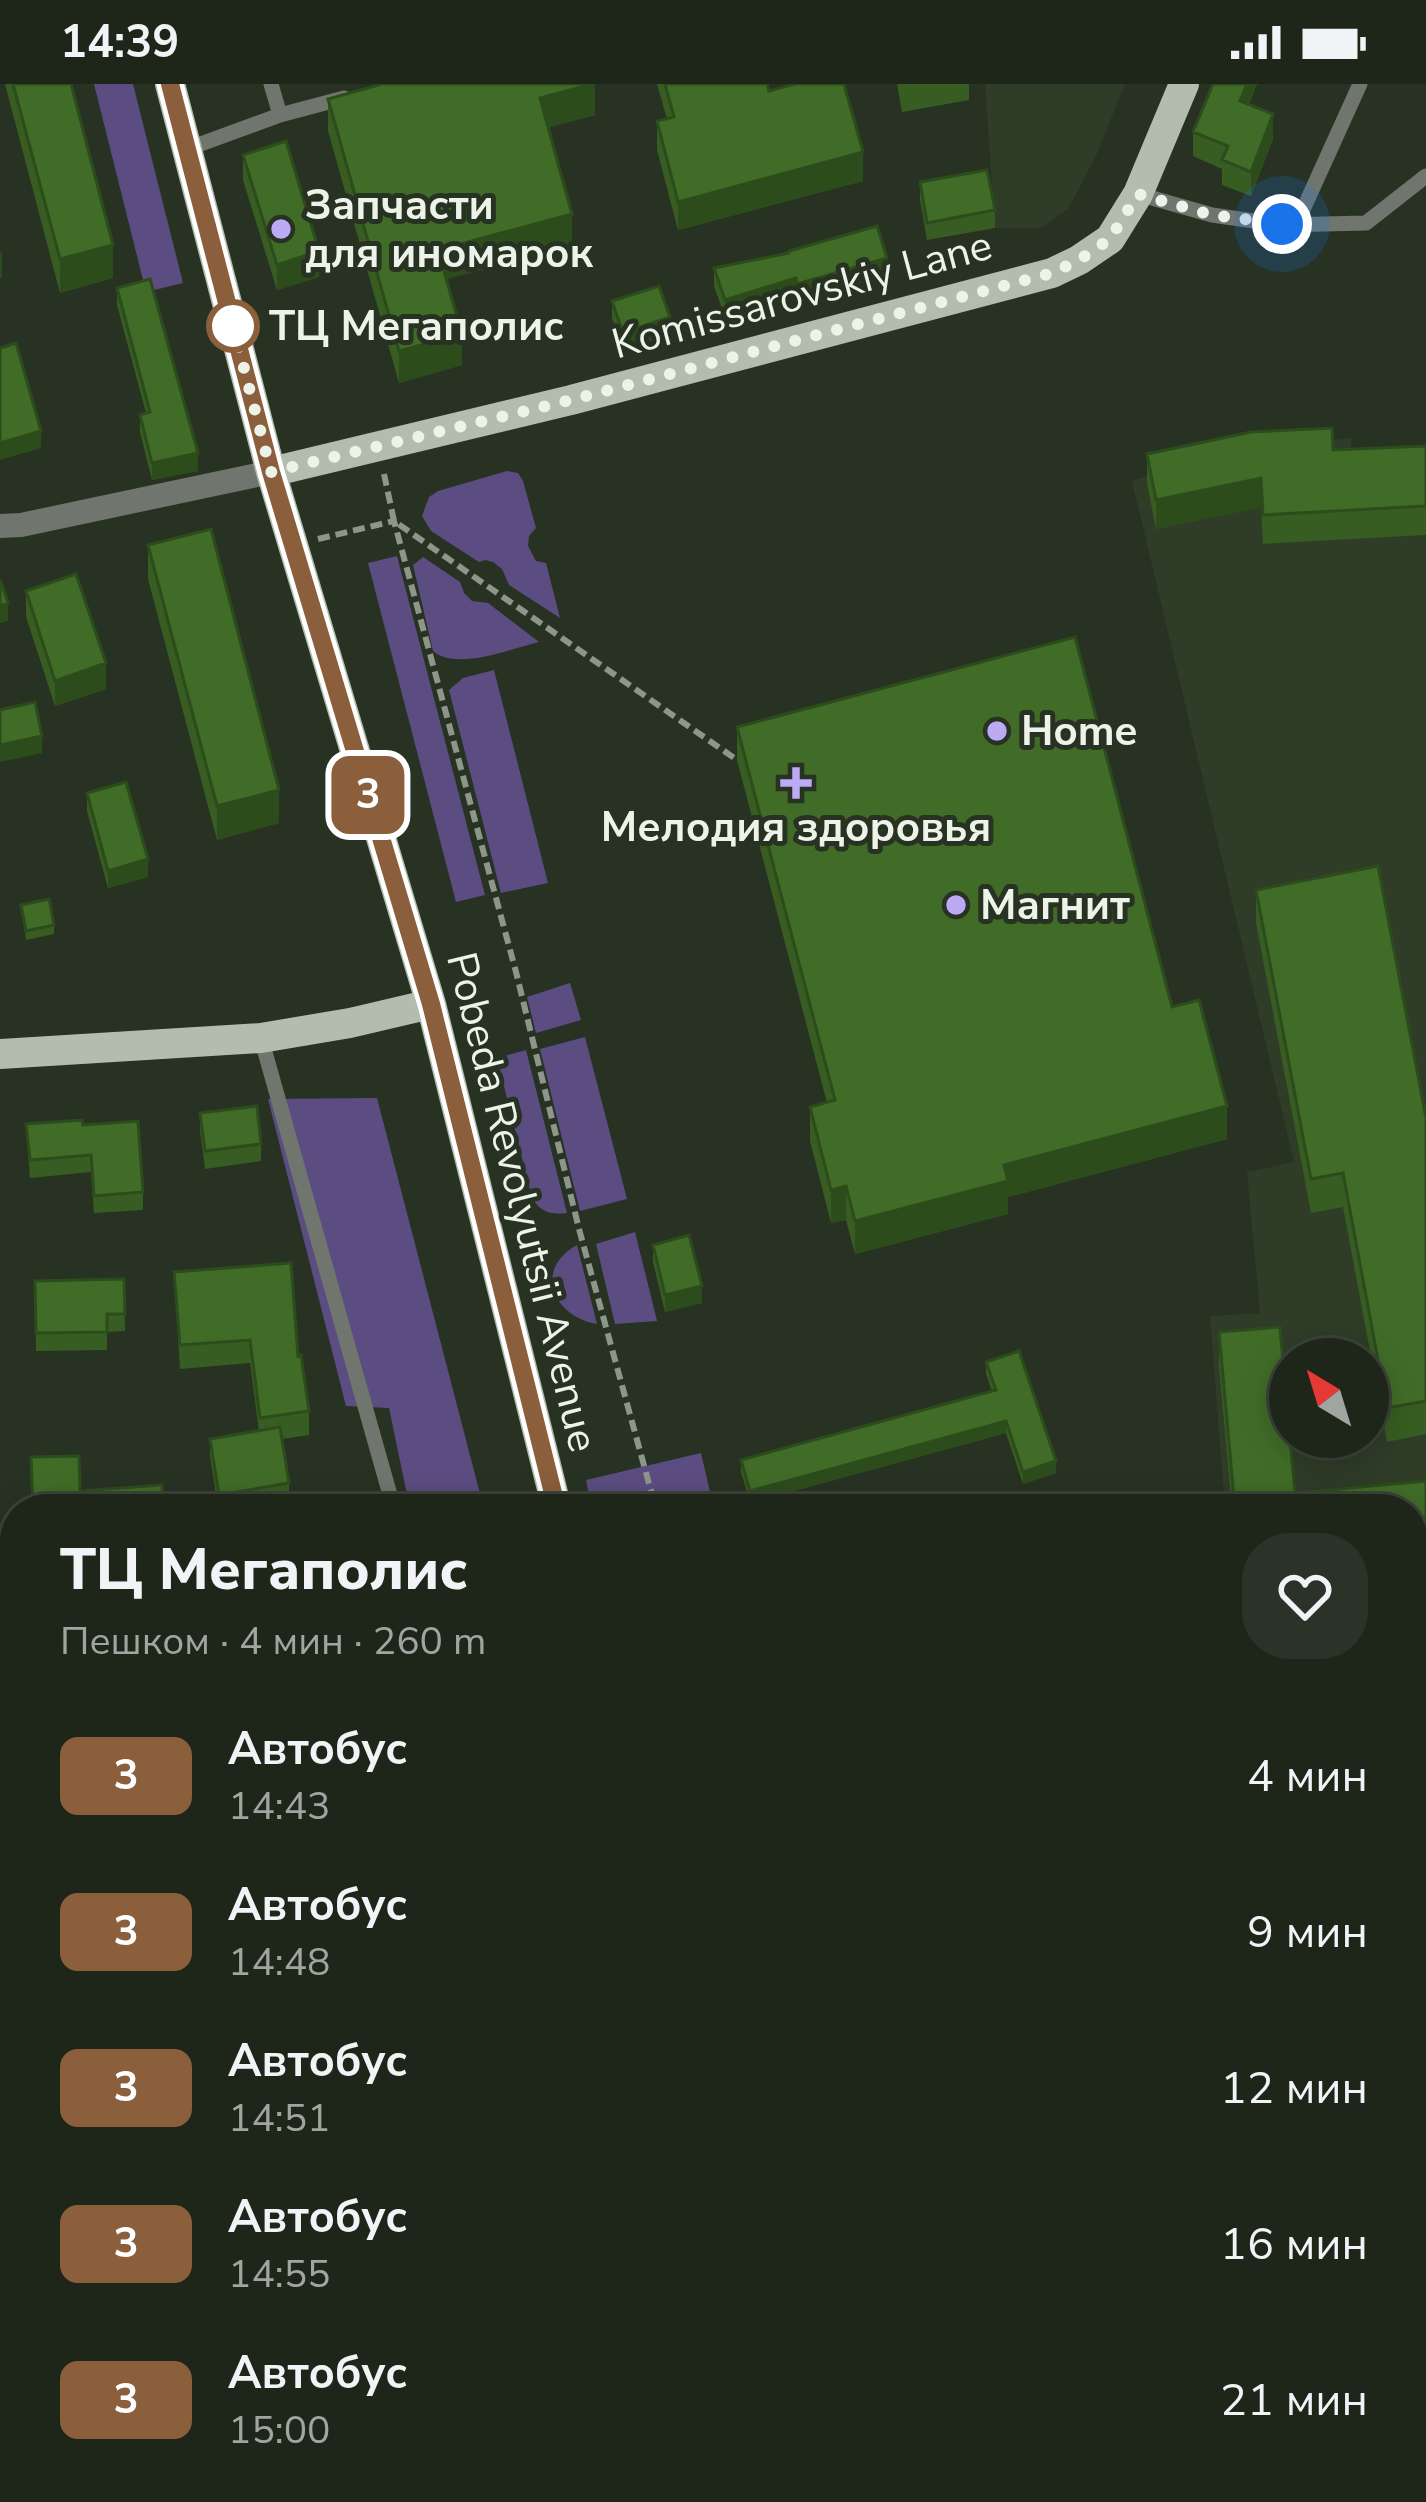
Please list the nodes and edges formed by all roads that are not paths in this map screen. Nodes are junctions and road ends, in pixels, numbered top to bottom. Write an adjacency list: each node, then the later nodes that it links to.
1 (170, 84): 7 (main road, Pobeda Revolyutsii Avenue)
2 (271, 84): 6 (lane)
3 (1184, 84): 9 (main road, Komissarovskiy Lane)
4 (1360, 84): 10 (lane)
5 (354, 95): 6 (lane)
6 (280, 116): 7 (lane)
7 (187, 149): 11 (main road, Pobeda Revolyutsii Avenue)
8 (1426, 176): 10 (lane)
9 (1138, 194): 10 (lane); 11 (main road, Komissarovskiy Lane)
10 (1282, 224)
11 (271, 472): 12 (street); 13 (main road, Pobeda Revolyutsii Avenue)
12 (0, 526)
13 (431, 1004): 14 (main road); 17 (main road, Pobeda Revolyutsii Avenue)
14 (261, 1038): 15 (main road); 16 (lane)
15 (0, 1054)
16 (390, 1494)
17 (553, 1494)

